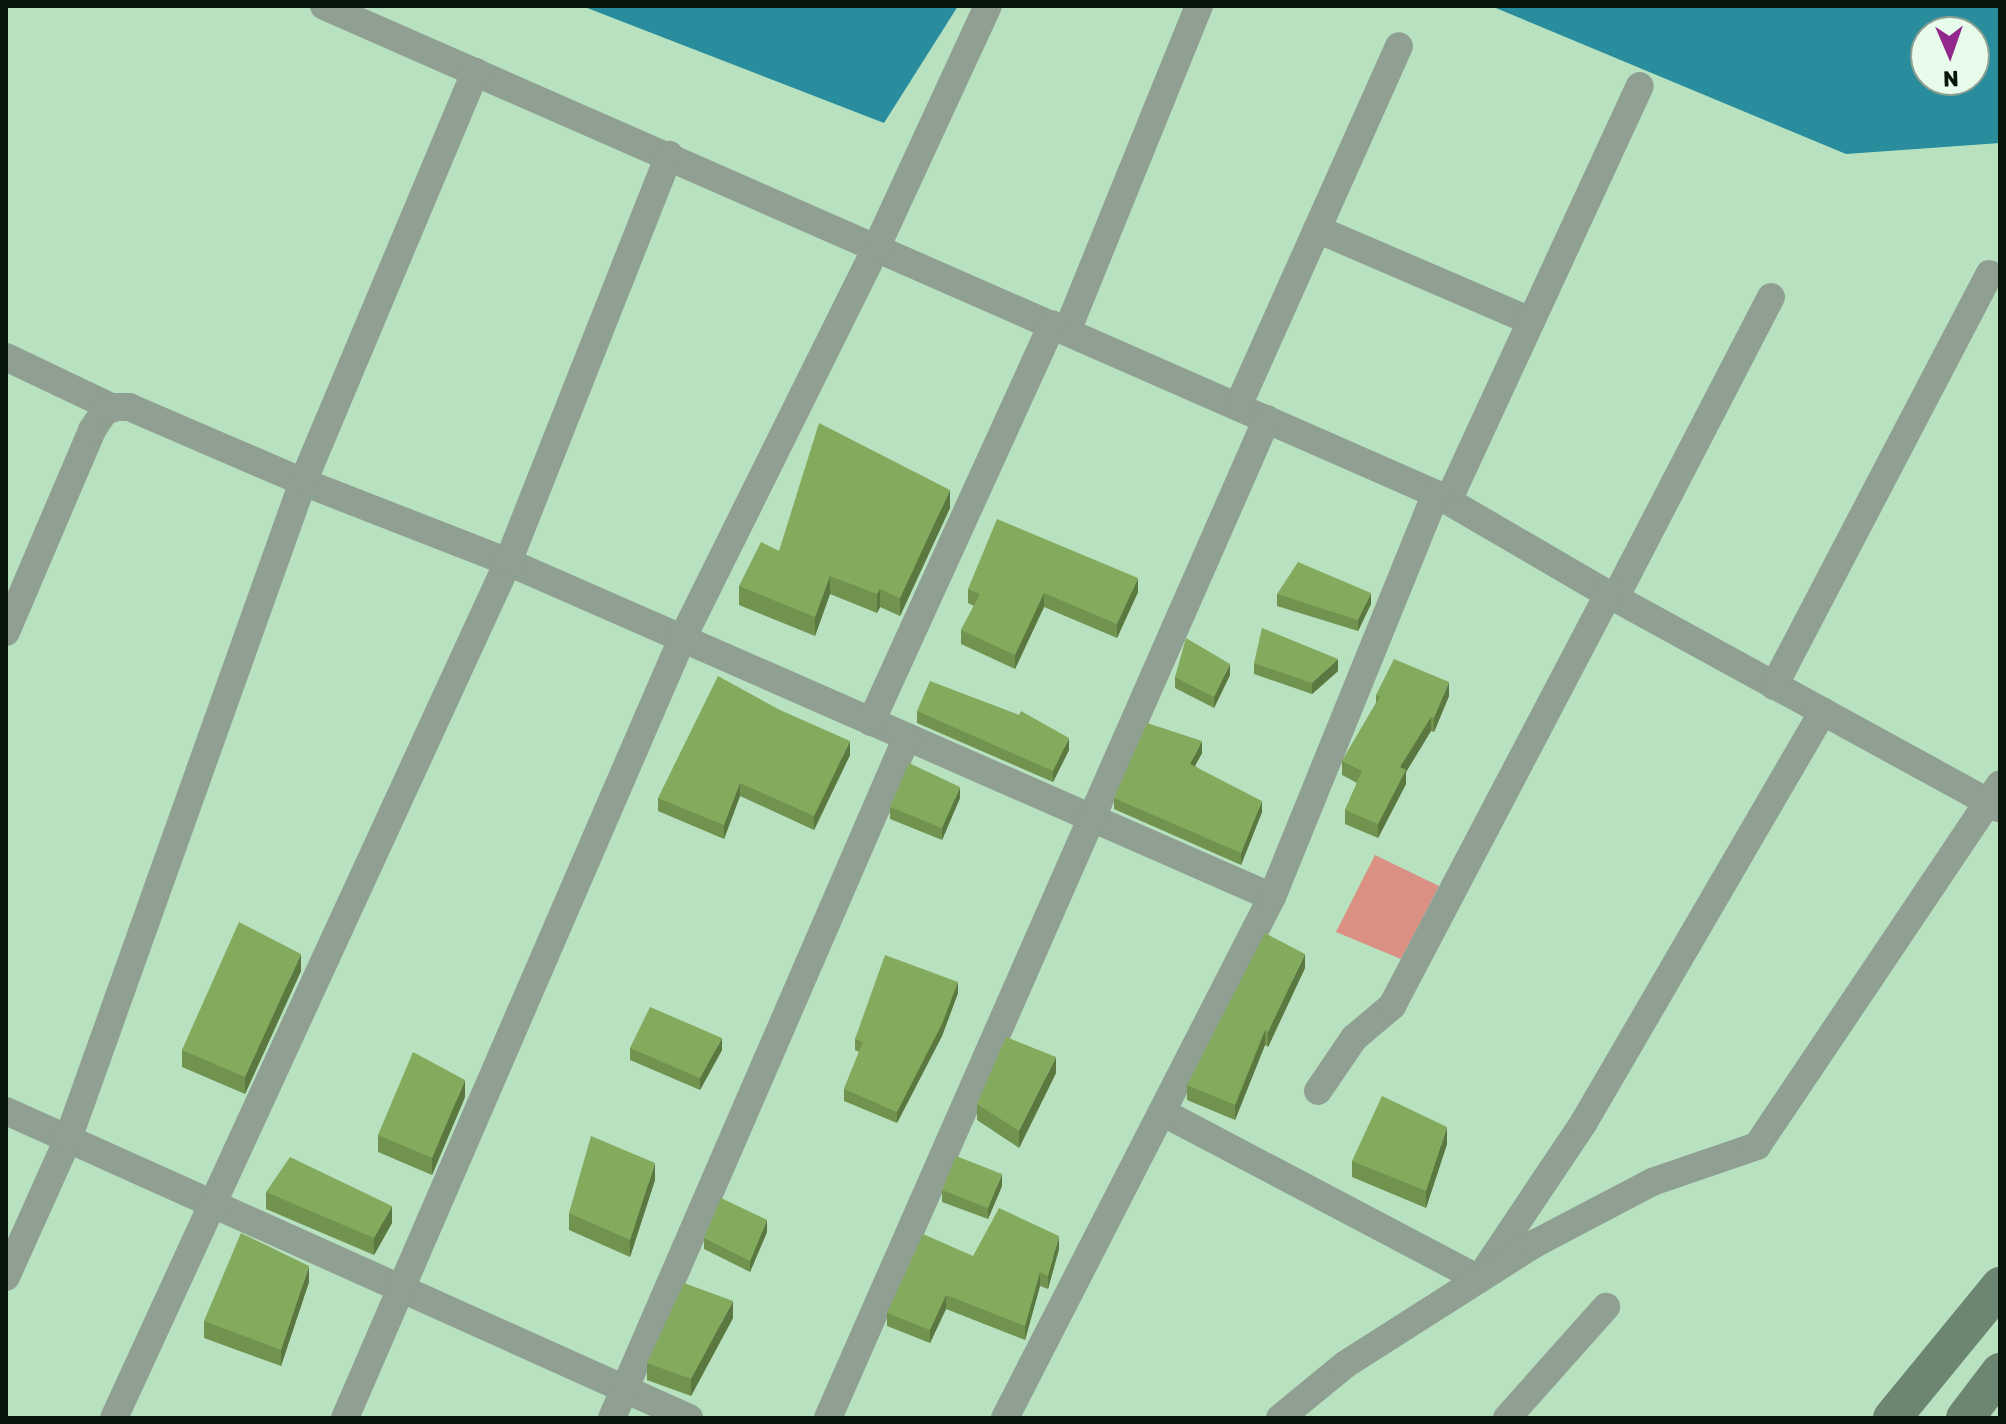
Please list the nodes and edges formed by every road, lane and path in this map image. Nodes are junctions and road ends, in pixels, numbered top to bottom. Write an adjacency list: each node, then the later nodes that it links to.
1 (324, 6): 5 (street)
2 (988, 6): 9 (street)
3 (1199, 6): 13 (street)
4 (1399, 46): 8 (street)
5 (475, 72): 7 (street); 18 (street)
6 (1640, 86): 12 (street)
7 (669, 155): 9 (street); 20 (street)
8 (1317, 229): 12 (street); 15 (street)
9 (877, 246): 13 (street); 23 (street)
10 (1989, 274): 24 (street)
11 (1771, 297): 21 (street)
12 (1531, 321): 19 (street)
13 (1060, 327): 15 (street); 26 (street)
14 (6, 357): 16 (street)
15 (1238, 406): 17 (street)
16 (113, 408): 18 (street); 22 (street)
17 (1267, 419): 19 (street); 29 (street)
18 (303, 482): 20 (street); 34 (street)
19 (1442, 498): 21 (street); 30 (street)
20 (508, 562): 23 (street); 35 (street)
21 (1611, 596): 24 (street); 31 (street)
22 (6, 632)
23 (682, 639): 26 (street); 39 (street)
24 (1774, 686): 25 (street)
25 (1823, 712): 28 (street); 37 (street)
26 (871, 722): 27 (street)
27 (907, 737): 29 (street); 42 (street)
28 (1996, 799): 37 (street)
29 (1094, 819): 30 (street); 47 (street)
30 (1272, 897): 33 (street)
31 (1318, 1091)
32 (6, 1111): 34 (street)
33 (1162, 1112): 37 (street); 48 (street)
34 (68, 1139): 35 (street); 36 (street)
35 (212, 1204): 39 (street); 43 (street)
36 (6, 1277)
37 (1479, 1279): 49 (street)
38 (2000, 1286): 51 (main road)
39 (403, 1290): 42 (street); 44 (street)
40 (1606, 1307): 50 (street)
41 (2000, 1372): 52 (main road)
42 (626, 1390): 45 (street); 46 (street)
43 (114, 1418)
44 (345, 1418)
45 (612, 1418)
46 (689, 1418)
47 (828, 1418)
48 (1005, 1418)
49 (1280, 1418)
50 (1507, 1418)
51 (1892, 1418)
52 (1965, 1418)

